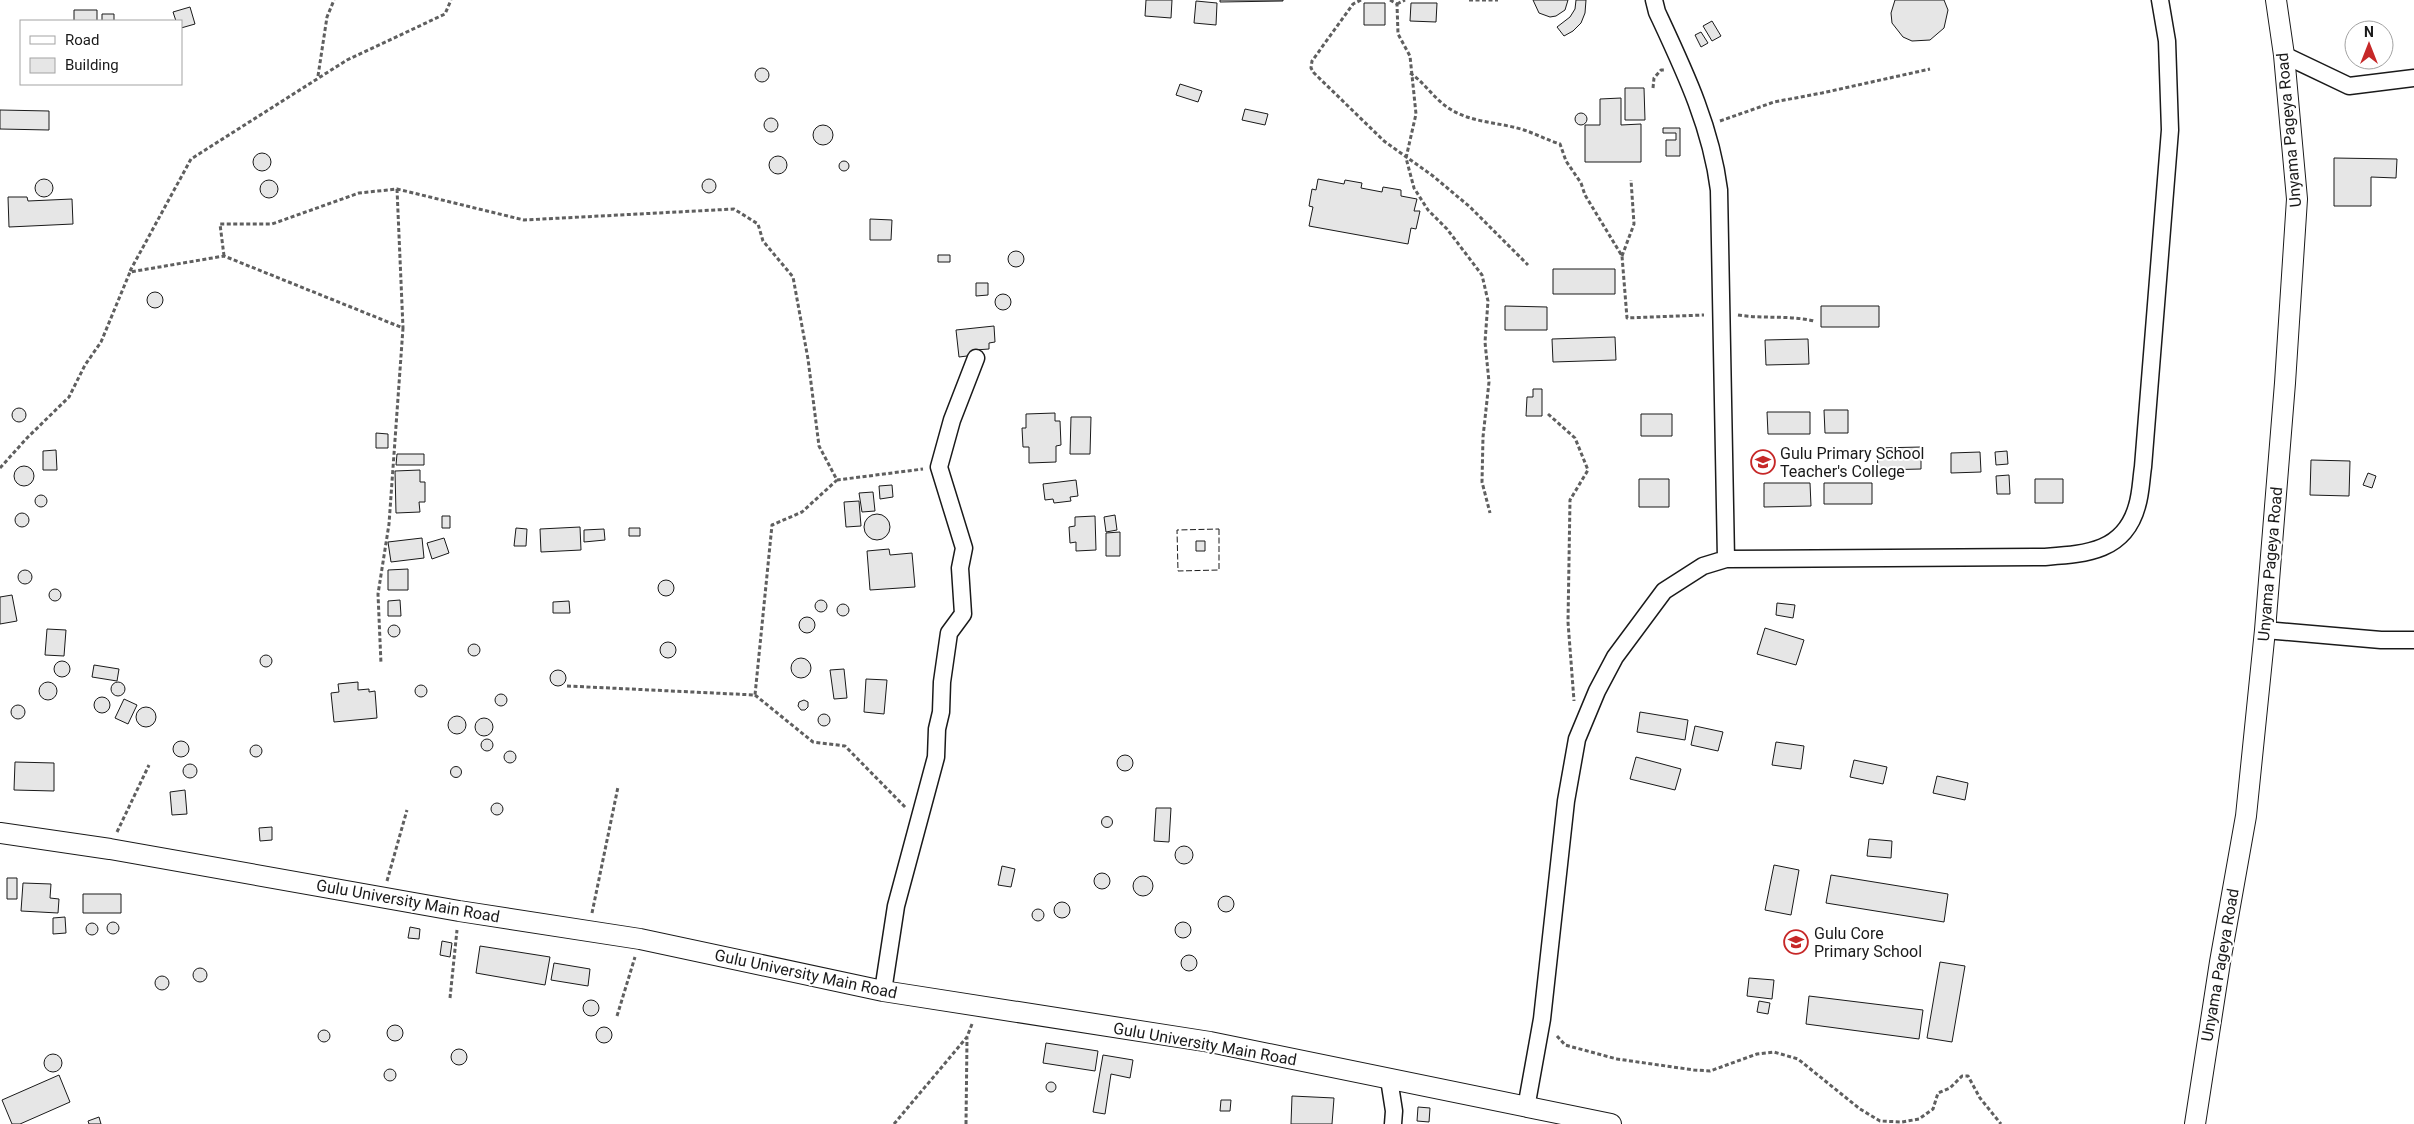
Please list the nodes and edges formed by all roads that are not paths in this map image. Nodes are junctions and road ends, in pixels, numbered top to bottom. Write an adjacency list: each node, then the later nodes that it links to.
1 (1654, 0): 7 (street)
2 (2160, 0): 7 (street)
3 (2276, 0): 4 (street, Unyama Pageya Road)
4 (2284, 56): 5 (street); 8 (street, Unyama Pageya Road)
5 (2414, 78)
6 (976, 358): 11 (street)
7 (1726, 559): 13 (street)
8 (2265, 630): 9 (street); 16 (street, Unyama Pageya Road)
9 (2414, 640)
10 (0, 833): 11 (street, Gulu University Main Road)
11 (883, 991): 12 (street, Gulu University Main Road)
12 (1389, 1080): 13 (street, Gulu University Main Road); 14 (street)
13 (1526, 1108): 15 (street, Gulu University Main Road)
14 (1393, 1124)
15 (1611, 1124)
16 (2195, 1124)

